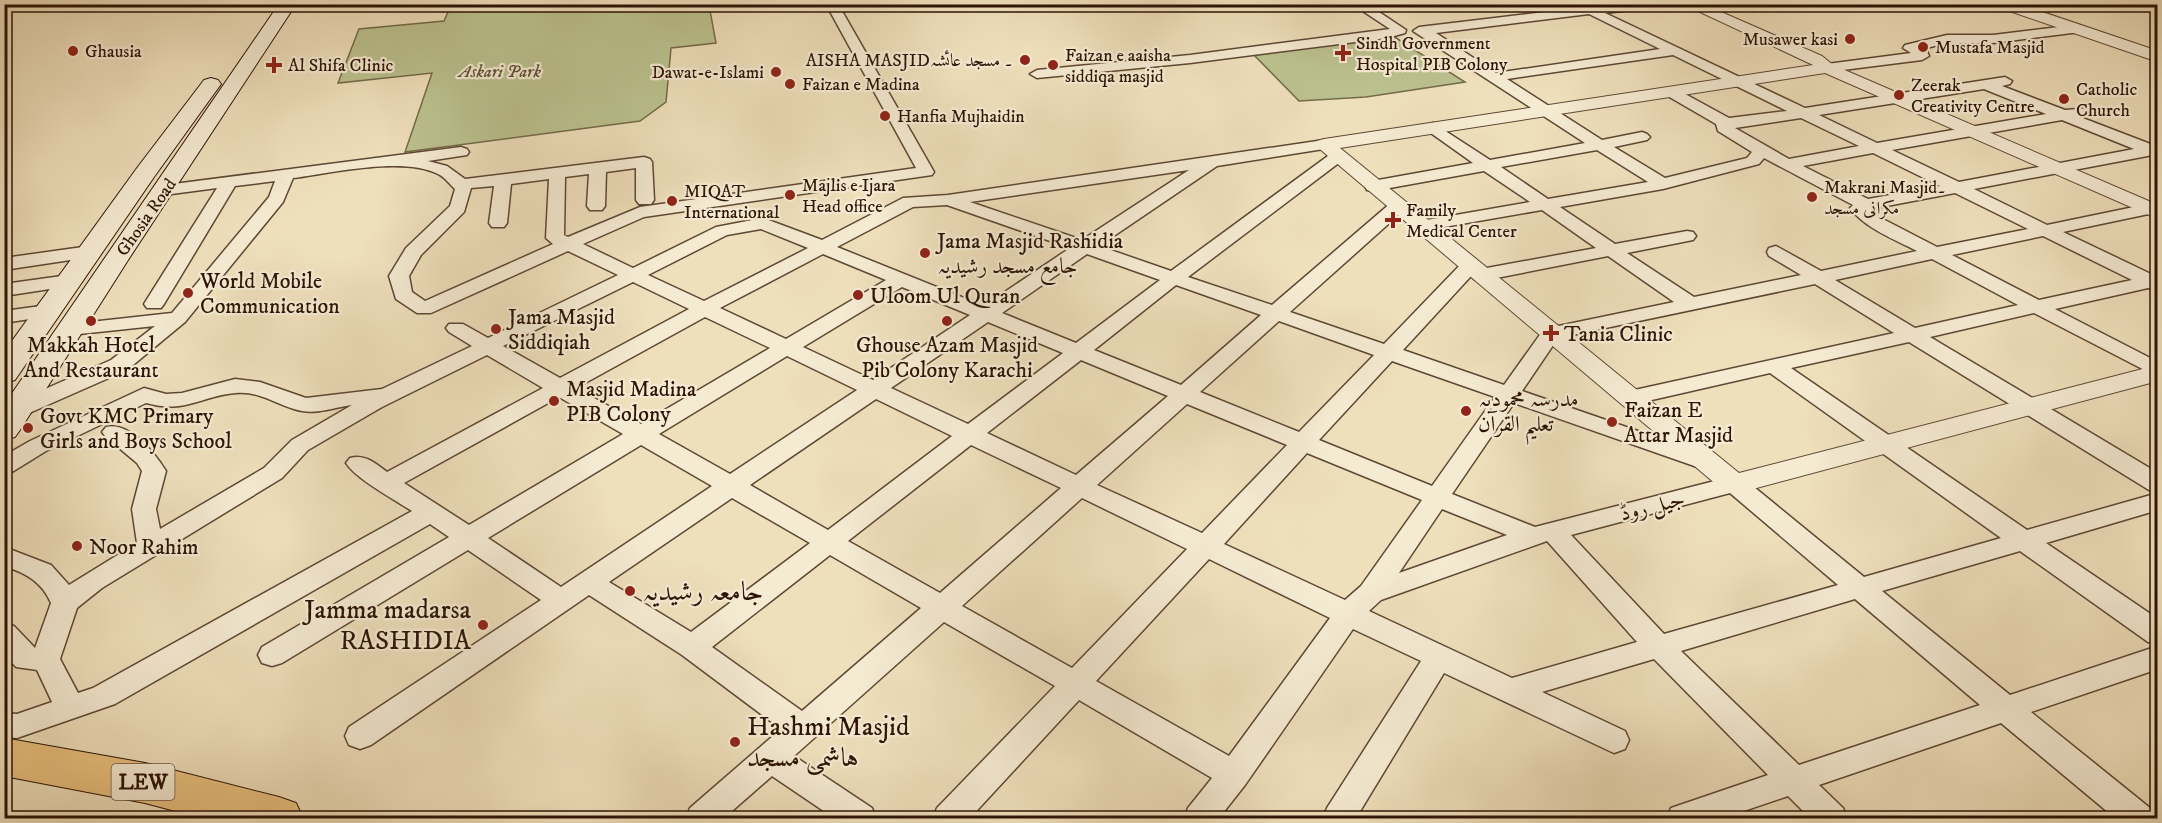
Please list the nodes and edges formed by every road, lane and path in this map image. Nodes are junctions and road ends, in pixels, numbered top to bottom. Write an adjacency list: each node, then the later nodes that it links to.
1 (265, 4): 56 (main road)
2 (288, 4): 53 (main road, Ghosia Road)
3 (832, 4): 67 (street)
4 (1359, 4): 11 (street)
5 (1647, 4): 10 (street)
6 (1690, 4): 16 (street)
7 (1746, 4): 8 (street)
8 (1772, 4)
9 (2002, 4): 12 (street)
10 (1592, 12): 13 (street); 14 (street)
11 (1400, 30): 13 (street); 17 (street)
12 (2076, 30): 15 (street); 16 (street)
13 (1426, 32): 18 (street)
14 (1674, 51): 18 (street); 20 (street)
15 (2157, 57)
16 (1827, 68): 20 (street); 23 (street)
17 (1037, 74)
18 (1495, 77): 24 (street)
19 (2004, 81): 21 (street)
20 (1738, 82): 22 (street); 26 (street)
21 (1985, 84): 23 (street); 27 (street)
22 (1671, 92): 24 (street); 28 (street)
23 (1898, 99): 26 (street); 30 (street)
24 (1543, 110): 29 (street); 32 (street)
25 (2087, 111): 27 (street)
26 (1804, 114): 28 (street); 33 (street)
27 (2064, 115): 30 (street); 35 (street)
28 (1724, 122): 37 (street)
29 (1433, 128): 34 (street); 41 (street)
30 (1972, 131): 33 (street); 43 (street)
31 (1642, 137): 32 (street)
32 (1598, 144): 41 (street); 49 (street)
33 (1875, 148): 40 (street); 52 (street)
34 (1331, 150): 39 (street); 51 (street); 77 (street)
35 (2155, 151): 43 (street)
36 (461, 152): 38 (street)
37 (1762, 152): 40 (street); 49 (street)
38 (403, 160): 45 (street); 50 (street)
39 (1214, 160): 48 (street); 68 (street)
40 (1786, 164): 58 (street)
41 (1487, 166): 51 (street); 57 (street)
42 (598, 168): 44 (street); 54 (street); 59 (street)
43 (2056, 168): 52 (street); 61 (street)
44 (557, 173): 46 (street); 67 (street)
45 (286, 175): 47 (street); 91 (street)
46 (503, 180): 50 (street); 63 (street)
47 (229, 182): 53 (street); 83 (street)
48 (1059, 183): 55 (street); 62 (street)
49 (1663, 184): 57 (street)
50 (464, 185): 67 (street)
51 (1373, 186): 60 (street)
52 (1956, 188): 58 (street); 65 (street)
53 (161, 194): 56 (main road); 93 (main road, Ghosia Road)
54 (645, 200)
55 (948, 200): 62 (street); 69 (street)
56 (124, 203): 71 (main road)
57 (1545, 204): 64 (street); 70 (street)
58 (1866, 205): 73 (street)
59 (596, 206)
60 (1398, 206): 64 (street); 89 (street)
61 (2154, 210): 65 (street)
62 (1001, 218): 68 (street)
63 (498, 223)
64 (1422, 226): 75 (street)
65 (2045, 231): 73 (street); 81 (street)
66 (1687, 236): 70 (street)
67 (568, 244): 76 (street)
68 (1085, 247): 77 (street); 88 (street)
69 (822, 248): 76 (street); 79 (street); 86 (street)
70 (1613, 251): 75 (street); 84 (street)
71 (90, 252): 74 (street); 80 (main road)
72 (1776, 252): 78 (street)
73 (1934, 254): 78 (street); 85 (street)
74 (4, 264)
75 (1475, 270): 94 (street); 99 (street)
76 (633, 275): 86 (street); 96 (street)
77 (1174, 278): 89 (street); 98 (street)
78 (1818, 278): 84 (street); 95 (street)
79 (901, 279): 88 (street); 97 (street)
80 (69, 281): 82 (street); 87 (main road)
81 (2155, 282): 85 (street)
82 (4, 290)
83 (154, 304)
84 (1690, 304): 94 (street)
85 (2036, 307): 95 (street); 101 (street)
86 (704, 309): 97 (street); 103 (street)
87 (48, 311): 90 (street); 102 (main road)
88 (986, 314): 98 (street); 104 (street)
89 (1276, 314): 99 (street); 106 (street)
90 (4, 318)
91 (177, 318): 93 (street); 110 (street)
92 (456, 328): 96 (street)
93 (70, 329): 110 (main road, Ghosia Road)
94 (1551, 333): 107 (street); 108 (street)
95 (1912, 334): 100 (street); 109 (street)
96 (487, 346): 103 (street); 105 (street)
97 (786, 348): 104 (street); 113 (street)
98 (1078, 351): 106 (street); 114 (street)
99 (1388, 353): 107 (street); 115 (street)
100 (1772, 365): 108 (street); 116 (street)
101 (2157, 372): 109 (street, جیل روڈ)
102 (4, 374)
103 (559, 387): 113 (street); 120 (street)
104 (874, 389): 114 (street); 123 (street)
105 (391, 393): 119 (street); 132 (street)
106 (1184, 394): 115 (street); 124 (street)
107 (1508, 394): 118 (street); 125 (street)
108 (1630, 398): 118 (street)
109 (2030, 406): 116 (street, جیل روڈ); 122 (street)
110 (19, 409): 111 (main road, Ghosia Road)
111 (4, 430)
112 (114, 432): 132 (street)
113 (641, 434): 123 (street); 129 (street)
114 (970, 435): 124 (street); 131 (street)
115 (1303, 443): 125 (street); 133 (street)
116 (1887, 445): 121 (street, جیل روڈ); 130 (street)
117 (358, 463): 120 (street)
118 (1709, 464): 121 (street)
119 (4, 467)
120 (385, 483): 127 (street)
121 (1734, 484): 128 (street, جیل روڈ); 136 (street)
122 (2157, 484)
123 (731, 486): 131 (street); 135 (street)
124 (1079, 486): 133 (street); 140 (street)
125 (1437, 497): 128 (street); 137 (street)
126 (2157, 501): 130 (street)
127 (429, 513): 129 (street); 152 (street)
128 (1543, 533): 137 (street, جیل روڈ); 145 (street)
129 (466, 538): 138 (street); 146 (street)
130 (2023, 540): 136 (street); 143 (street)
131 (830, 543): 140 (street); 144 (street)
132 (150, 546): 139 (street)
133 (1206, 546): 141 (street); 150 (street)
134 (4, 556): 139 (street)
135 (587, 581): 138 (street); 144 (street)
136 (1859, 588): 145 (street); 153 (street)
137 (1371, 593): 141 (street, جیل روڈ)
138 (559, 599): 156 (street)
139 (65, 603): 149 (street)
140 (942, 607): 150 (street); 155 (street)
141 (1348, 614): 147 (street); 160 (street, جیل روڈ)
142 (4, 634): 149 (street)
143 (2157, 634)
144 (692, 647): 155 (street)
145 (1659, 647): 151 (street); 161 (street)
146 (272, 655)
147 (1439, 657): 151 (street); 167 (street)
148 (2157, 657): 153 (street)
149 (46, 659): 152 (street)
150 (1076, 684): 160 (street); 165 (street)
151 (1511, 690): 157 (street)
152 (70, 708): 154 (street)
153 (2005, 709): 161 (street); 170 (street)
154 (4, 725)
155 (804, 729): 159 (street)
156 (360, 736)
157 (1614, 740)
158 (4, 757): 162 (highway, LEW)
159 (771, 758): 163 (street); 164 (street)
160 (1234, 775): 166 (street, جیل روڈ)
161 (1794, 781): 168 (street); 169 (street)
162 (279, 819)
163 (702, 819)
164 (860, 819)
165 (949, 819)
166 (1200, 819)
167 (1339, 819)
168 (1683, 819)
169 (1831, 819)
170 (2138, 819)

